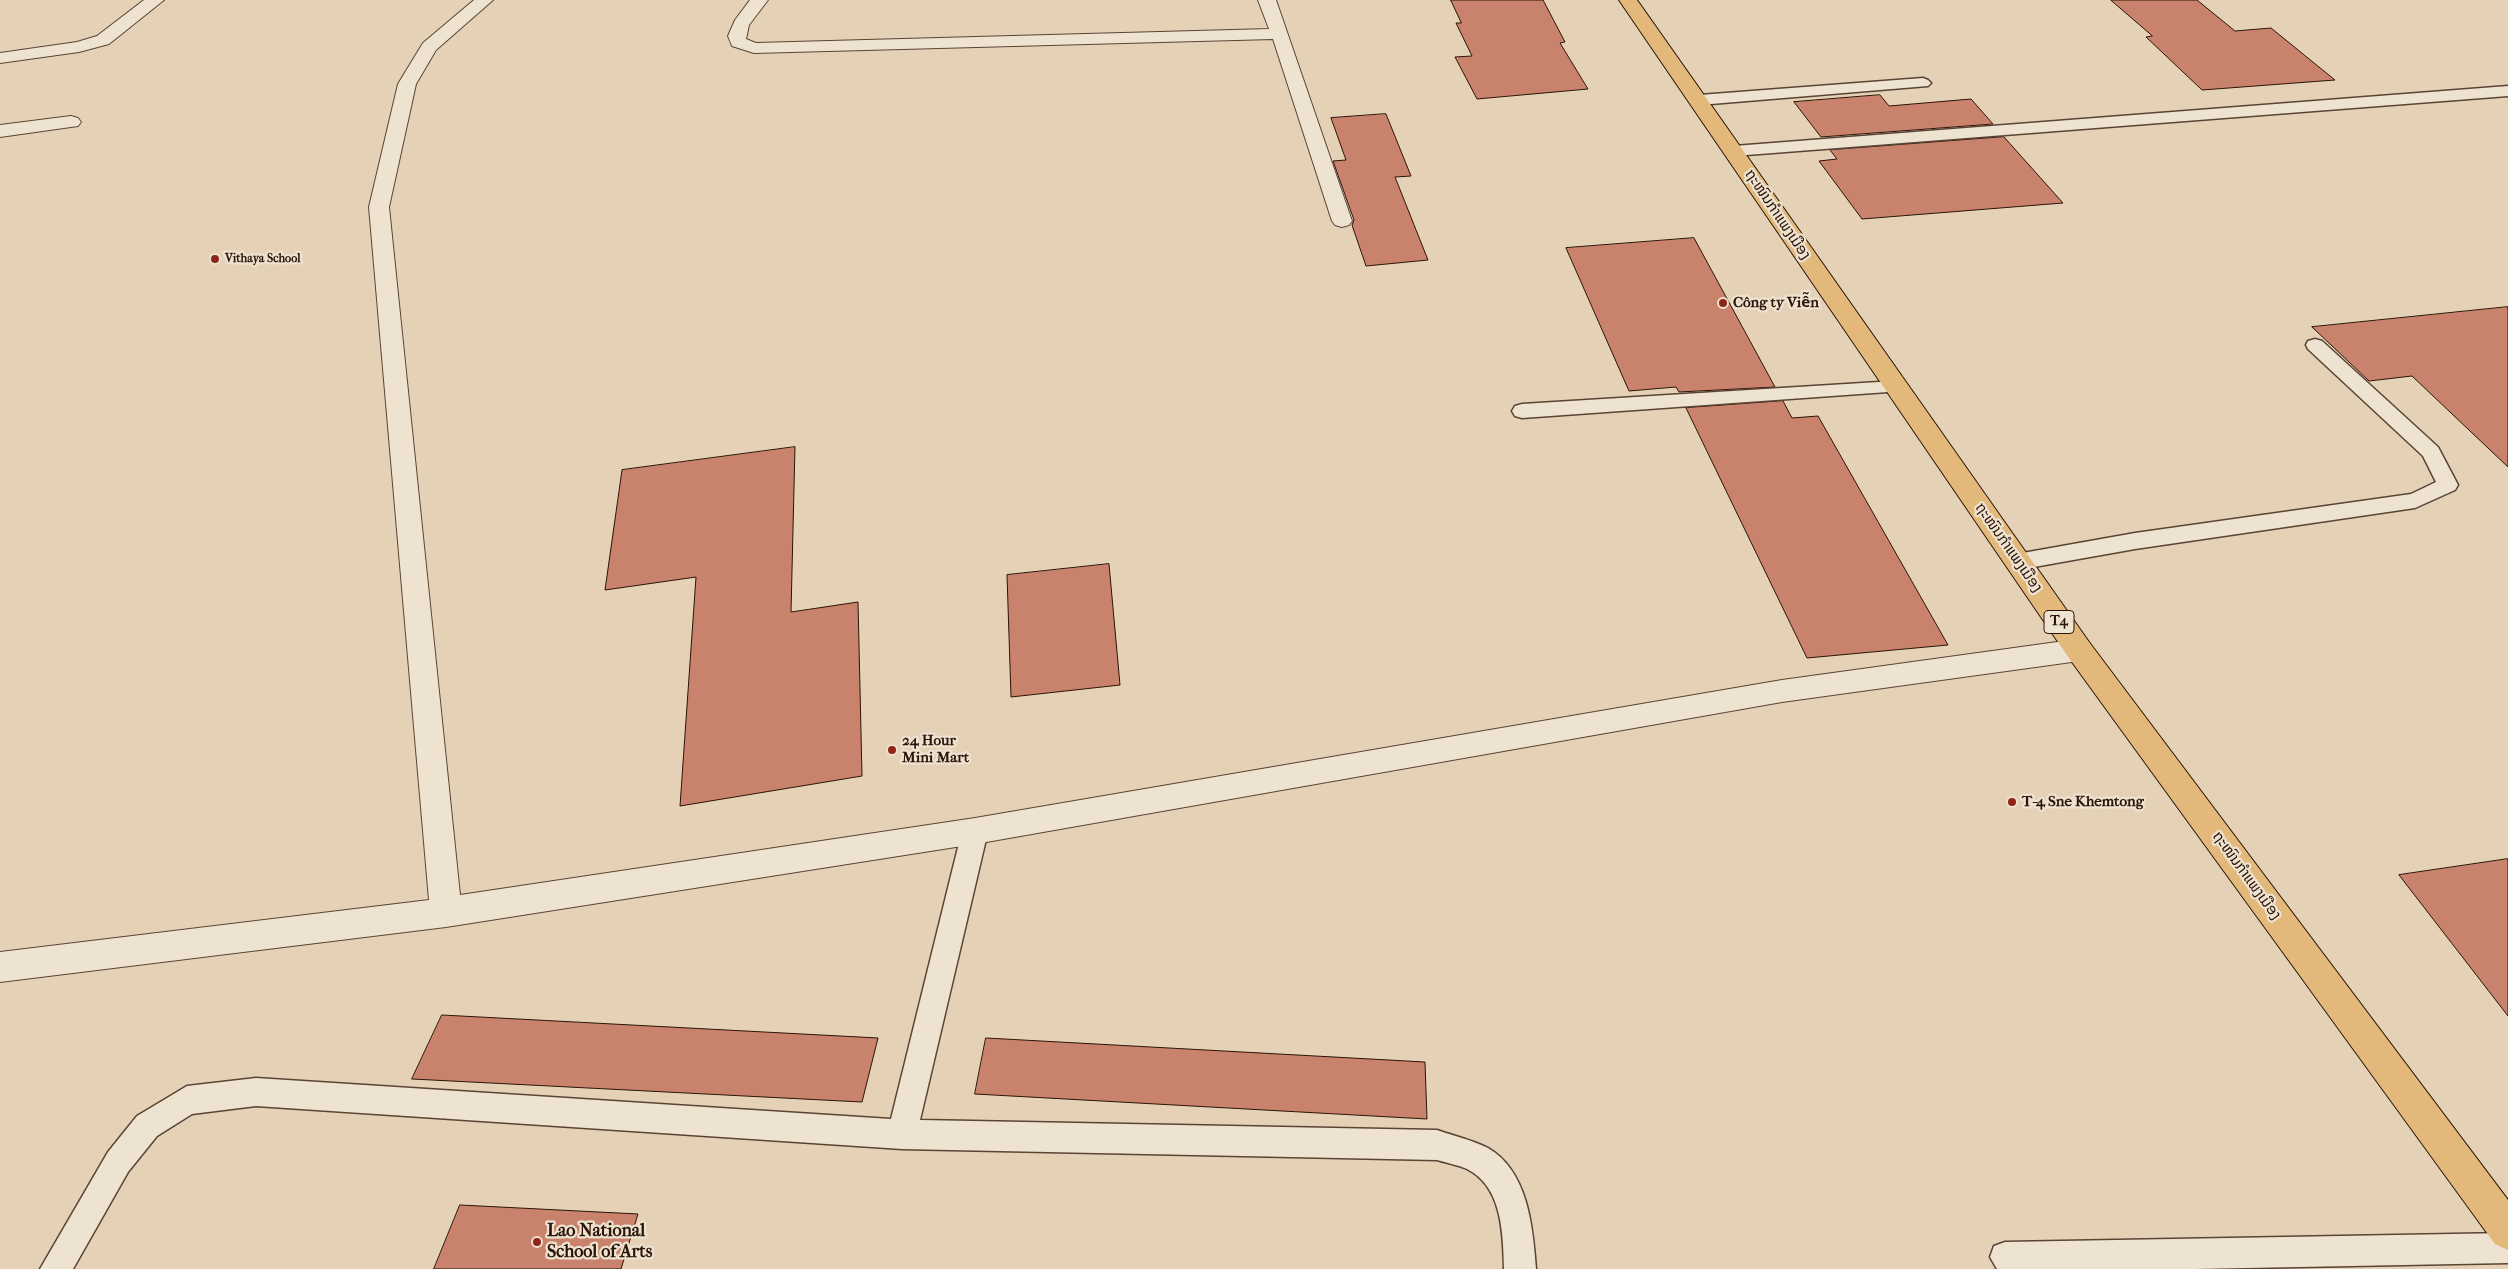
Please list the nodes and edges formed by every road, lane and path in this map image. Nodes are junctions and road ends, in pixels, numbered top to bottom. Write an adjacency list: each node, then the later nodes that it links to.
1 (155, 0): 7 (street)
2 (484, 0): 21 (street)
3 (759, 0): 6 (street)
4 (1267, 0): 6 (street)
5 (1628, 0): 10 (main road, ຖະໜົນກຳແພງເມືອງ / T4)
6 (1280, 34): 14 (street)
7 (0, 58)
8 (1923, 83): 10 (lane)
9 (2508, 91): 13 (lane)
10 (1699, 100): 13 (main road, ຖະໜົນກຳແພງເມືອງ / T4)
11 (71, 122): 12 (street)
12 (0, 131)
13 (1734, 151): 16 (main road, ຖະໜົນກຳແພງເມືອງ / T4)
14 (1342, 221)
15 (2315, 345): 18 (lane)
16 (1895, 387): 17 (lane); 18 (main road, ຖະໜົນກຳແພງເມືອງ / T4)
17 (1522, 411)
18 (2017, 562): 19 (main road, ຖະໜົນກຳແພງເມືອງ / T4)
19 (2079, 650): 20 (street); 24 (main road, ຖະໜົນກຳແພງເມືອງ / T4)
20 (975, 831): 21 (street); 23 (lane)
21 (446, 912): 22 (street)
22 (0, 967)
23 (902, 1134): 27 (lane); 28 (lane)
24 (2508, 1231)
25 (2508, 1248): 26 (lane)
26 (2005, 1257)
27 (56, 1269)
28 (1520, 1269)

